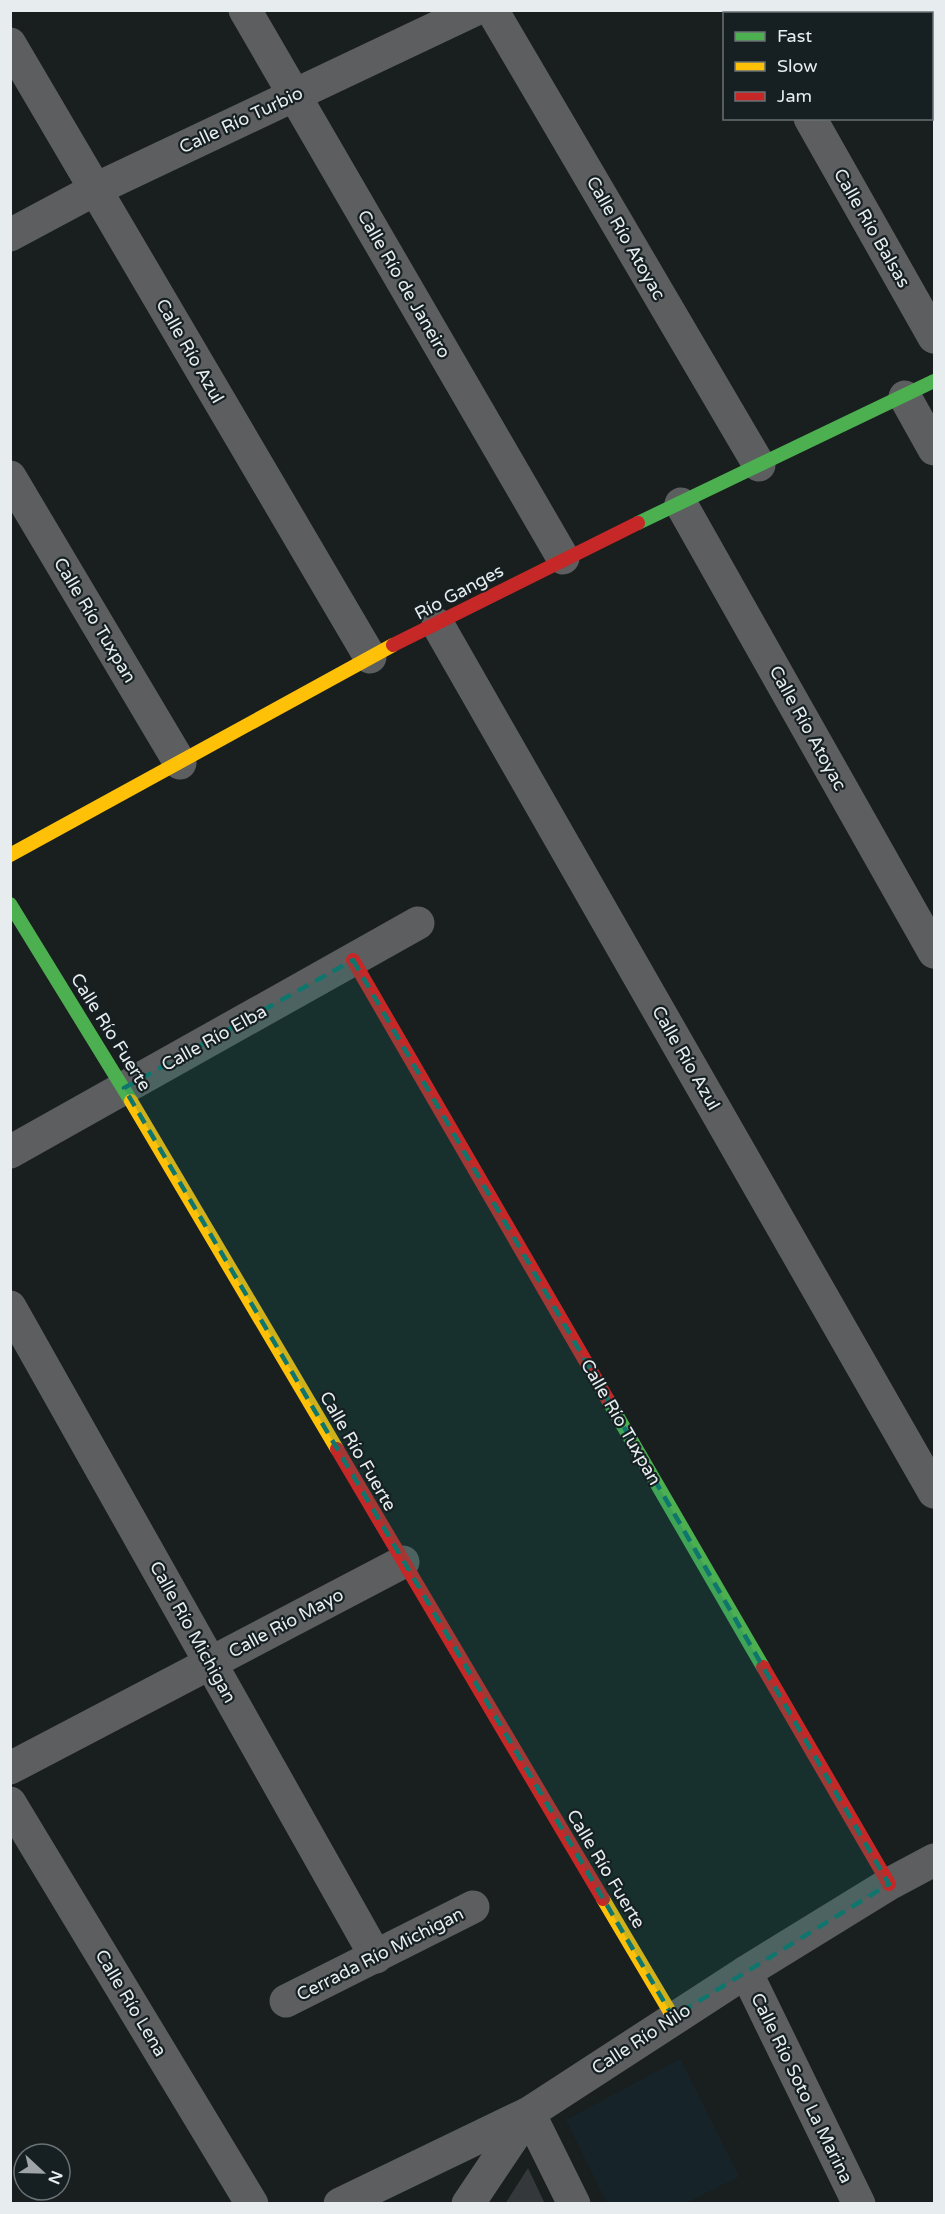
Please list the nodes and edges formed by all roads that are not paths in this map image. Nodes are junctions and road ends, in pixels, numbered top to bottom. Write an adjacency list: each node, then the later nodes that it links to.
1 (245, 10): 5 (street, Calle Río de Janeiro)
2 (474, 10): 5 (street, Calle Río Turbio)
3 (492, 10): 13 (street, Calle Río Atoyac)
4 (10, 44): 7 (street, Calle Río Azul)
5 (294, 95): 7 (street, Calle Río Turbio); 16 (street, Calle Río de Janeiro)
6 (811, 120): 9 (street, Calle Río Balsas)
7 (96, 189): 8 (street, Calle Río Turbio); 18 (street, Calle Río Azul)
8 (10, 235)
9 (934, 337)
10 (934, 381): 11 (street, Río Ganges)
11 (905, 397): 12 (street); 13 (street, Río Ganges)
12 (934, 449)
13 (759, 465): 15 (street, Río Ganges)
14 (10, 477): 19 (street, Calle Río Tuxpan)
15 (681, 504): 16 (street, Río Ganges); 23 (street, Calle Río Atoyac)
16 (563, 558): 17 (street, Río Ganges)
17 (438, 625): 18 (street, Río Ganges); 28 (street, Calle Río Azul)
18 (370, 657): 19 (street, Río Ganges)
19 (180, 762): 20 (street, Río Ganges)
20 (10, 855)
21 (10, 904): 25 (street, Calle Río Fuerte)
22 (418, 923): 24 (street, Calle Río Elba)
23 (934, 952)
24 (353, 960): 25 (street, Calle Río Elba); 34 (street, Calle Río Tuxpan)
25 (124, 1088): 26 (street, Calle Río Elba); 29 (street, Calle Río Fuerte)
26 (10, 1152)
27 (10, 1307): 30 (street, Calle Río Michigan)
28 (934, 1492)
29 (403, 1562): 30 (street, Calle Río Mayo); 39 (street, Calle Río Fuerte)
30 (211, 1663): 31 (street, Calle Río Mayo); 36 (street, Calle Río Michigan)
31 (10, 1768)
32 (10, 1803): 41 (street, Calle Río Lena)
33 (932, 1867): 34 (street, Calle Río Nilo)
34 (889, 1884): 37 (street, Calle Río Nilo)
35 (473, 1908): 36 (street, Cerrada Río Michigan)
36 (376, 1956): 38 (street, Cerrada Río Michigan)
37 (746, 1972): 39 (street, Calle Río Nilo); 45 (street, Calle Río Soto La Marina)
38 (286, 2001)
39 (673, 2017): 40 (street, Calle Río Nilo)
40 (528, 2113): 42 (street, Calle Río Nilo); 43 (street); 44 (street)
41 (252, 2204)
42 (340, 2204)
43 (468, 2204)
44 (574, 2204)
45 (858, 2204)

